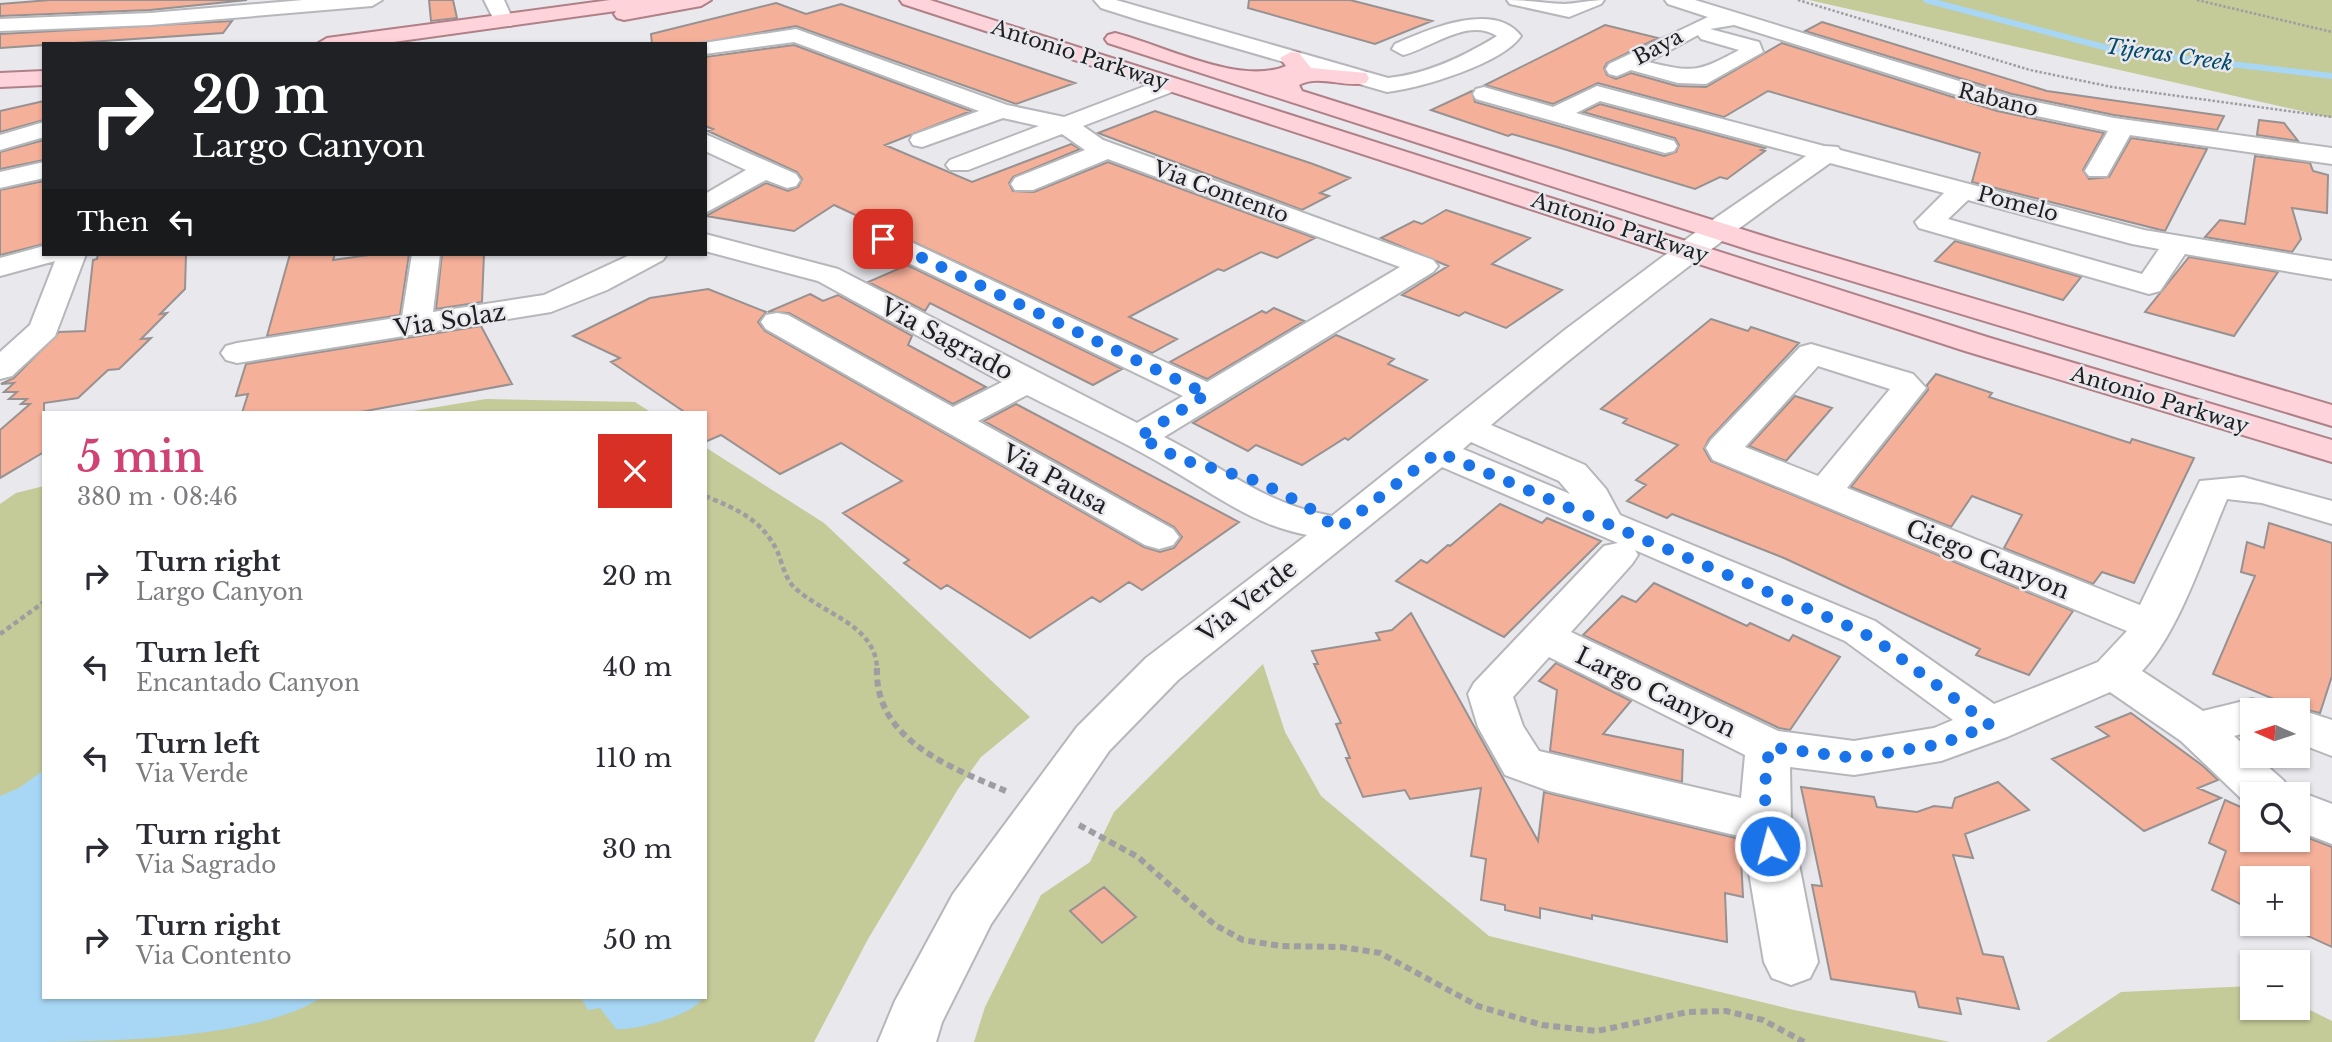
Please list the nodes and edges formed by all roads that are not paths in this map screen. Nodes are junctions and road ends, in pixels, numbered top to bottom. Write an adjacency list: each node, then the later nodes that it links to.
1 (167, 0): 11 (street)
2 (372, 0): 11 (street)
3 (494, 0): 13 (street)
4 (649, 0): 13 (main road)
5 (701, 0): 18 (main road)
6 (910, 0): 31 (main road, Antonio Parkway)
7 (1104, 0): 20 (street)
8 (1517, 0): 9 (street)
9 (1594, 0)
10 (1675, 0): 12 (street, Rabano)
11 (150, 19): 14 (street)
12 (1736, 19): 15 (street, Baya); 23 (street, Rabano)
13 (504, 22): 17 (main road)
14 (0, 25)
15 (1689, 30): 21 (street, Baya); 21 (street)
16 (1093, 32): 25 (main road, Antonio Parkway)
17 (354, 42)
18 (427, 42)
19 (707, 48): 36 (street, Via Contento)
20 (1291, 58): 25 (main road); 28 (street)
21 (1628, 63): 32 (street, Baya)
22 (42, 67): 24 (main road)
23 (1887, 68): 30 (street); 35 (street, Rabano)
24 (0, 69)
25 (1222, 73): 34 (main road, Antonio Parkway)
26 (1430, 74): 26 (street); 28 (street)
27 (42, 78): 29 (main road)
28 (1357, 78): 34 (main road)
29 (0, 80)
30 (1867, 81)
31 (1169, 85): 40 (street); 63 (main road, Antonio Parkway)
32 (1597, 93): 38 (street); 39 (street, Pomelo)
33 (1484, 94): 38 (street)
34 (1294, 96): 60 (main road, Antonio Parkway)
35 (1979, 97): 37 (street); 41 (street, Rabano)
36 (1001, 111): 40 (street, Via Contento); 43 (street)
37 (1951, 113)
38 (1555, 115): 46 (street)
39 (1709, 121): 46 (street); 50 (street, Pomelo)
40 (1064, 124): 48 (street, Via Contento); 52 (street)
41 (2123, 126): 51 (street, Rabano); 55 (street)
42 (42, 130): 45 (street)
43 (922, 140)
44 (707, 142): 59 (street)
45 (0, 143)
46 (1665, 146): 53 (street)
47 (42, 147): 49 (street)
48 (1107, 150): 57 (street); 76 (street, Via Contento)
49 (0, 151)
50 (1829, 152): 58 (street, Pomelo); 60 (street, Via Verde)
51 (2332, 156)
52 (959, 164)
53 (1631, 166)
54 (42, 170): 56 (street)
55 (2098, 171)
56 (0, 180)
57 (1024, 184)
58 (1964, 190): 62 (street, Pomelo); 62 (street)
59 (708, 201)
60 (1718, 229): 63 (street, Via Verde); 77 (main road, Antonio Parkway)
61 (707, 243): 70 (street, Via Sagrado)
62 (2177, 244): 69 (street, Pomelo)
63 (1689, 251): 80 (street, Via Verde); 81 (main road, Antonio Parkway)
64 (42, 256): 68 (street)
65 (71, 256): 74 (street)
66 (426, 256): 72 (street)
67 (637, 256): 72 (street, Via Solaz)
68 (0, 267)
69 (2332, 270)
70 (828, 275): 75 (street, Via Sagrado); 76 (street)
71 (777, 322): 78 (street, Via Pausa)
72 (416, 326): 73 (street, Via Solaz)
73 (237, 353)
74 (4, 361)
75 (1027, 382): 78 (street); 79 (street, Via Sagrado)
76 (1207, 394): 79 (street, Via Contento)
77 (2332, 416)
78 (951, 421): 85 (street, Via Pausa)
79 (1139, 437): 84 (street, Via Sagrado)
80 (1453, 440): 84 (street, Via Verde); 86 (street)
81 (2332, 451)
82 (1824, 493): 82 (street, Ciego Canyon); 87 (street, Ciego Canyon)
83 (2332, 513): 87 (street, Largo Canyon)
84 (1338, 529): 101 (street, Via Verde)
85 (1159, 537)
86 (1611, 538): 88 (street, Largo Canyon); 91 (street)
87 (2152, 625): 89 (street, Largo Canyon)
88 (1542, 636): 95 (street, Largo Canyon); 98 (street, Largo Canyon)
89 (2114, 673): 91 (street, Largo Canyon); 92 (street)
90 (2240, 718): 92 (street)
91 (1990, 725): 95 (street, Largo Canyon)
92 (2197, 729): 96 (street)
93 (2310, 730): 94 (street)
94 (2332, 738)
95 (1770, 747): 98 (street)
96 (2254, 782)
97 (2310, 815): 99 (street)
98 (1766, 823): 100 (street)
99 (2332, 825)
100 (1791, 962)
101 (907, 1042)

